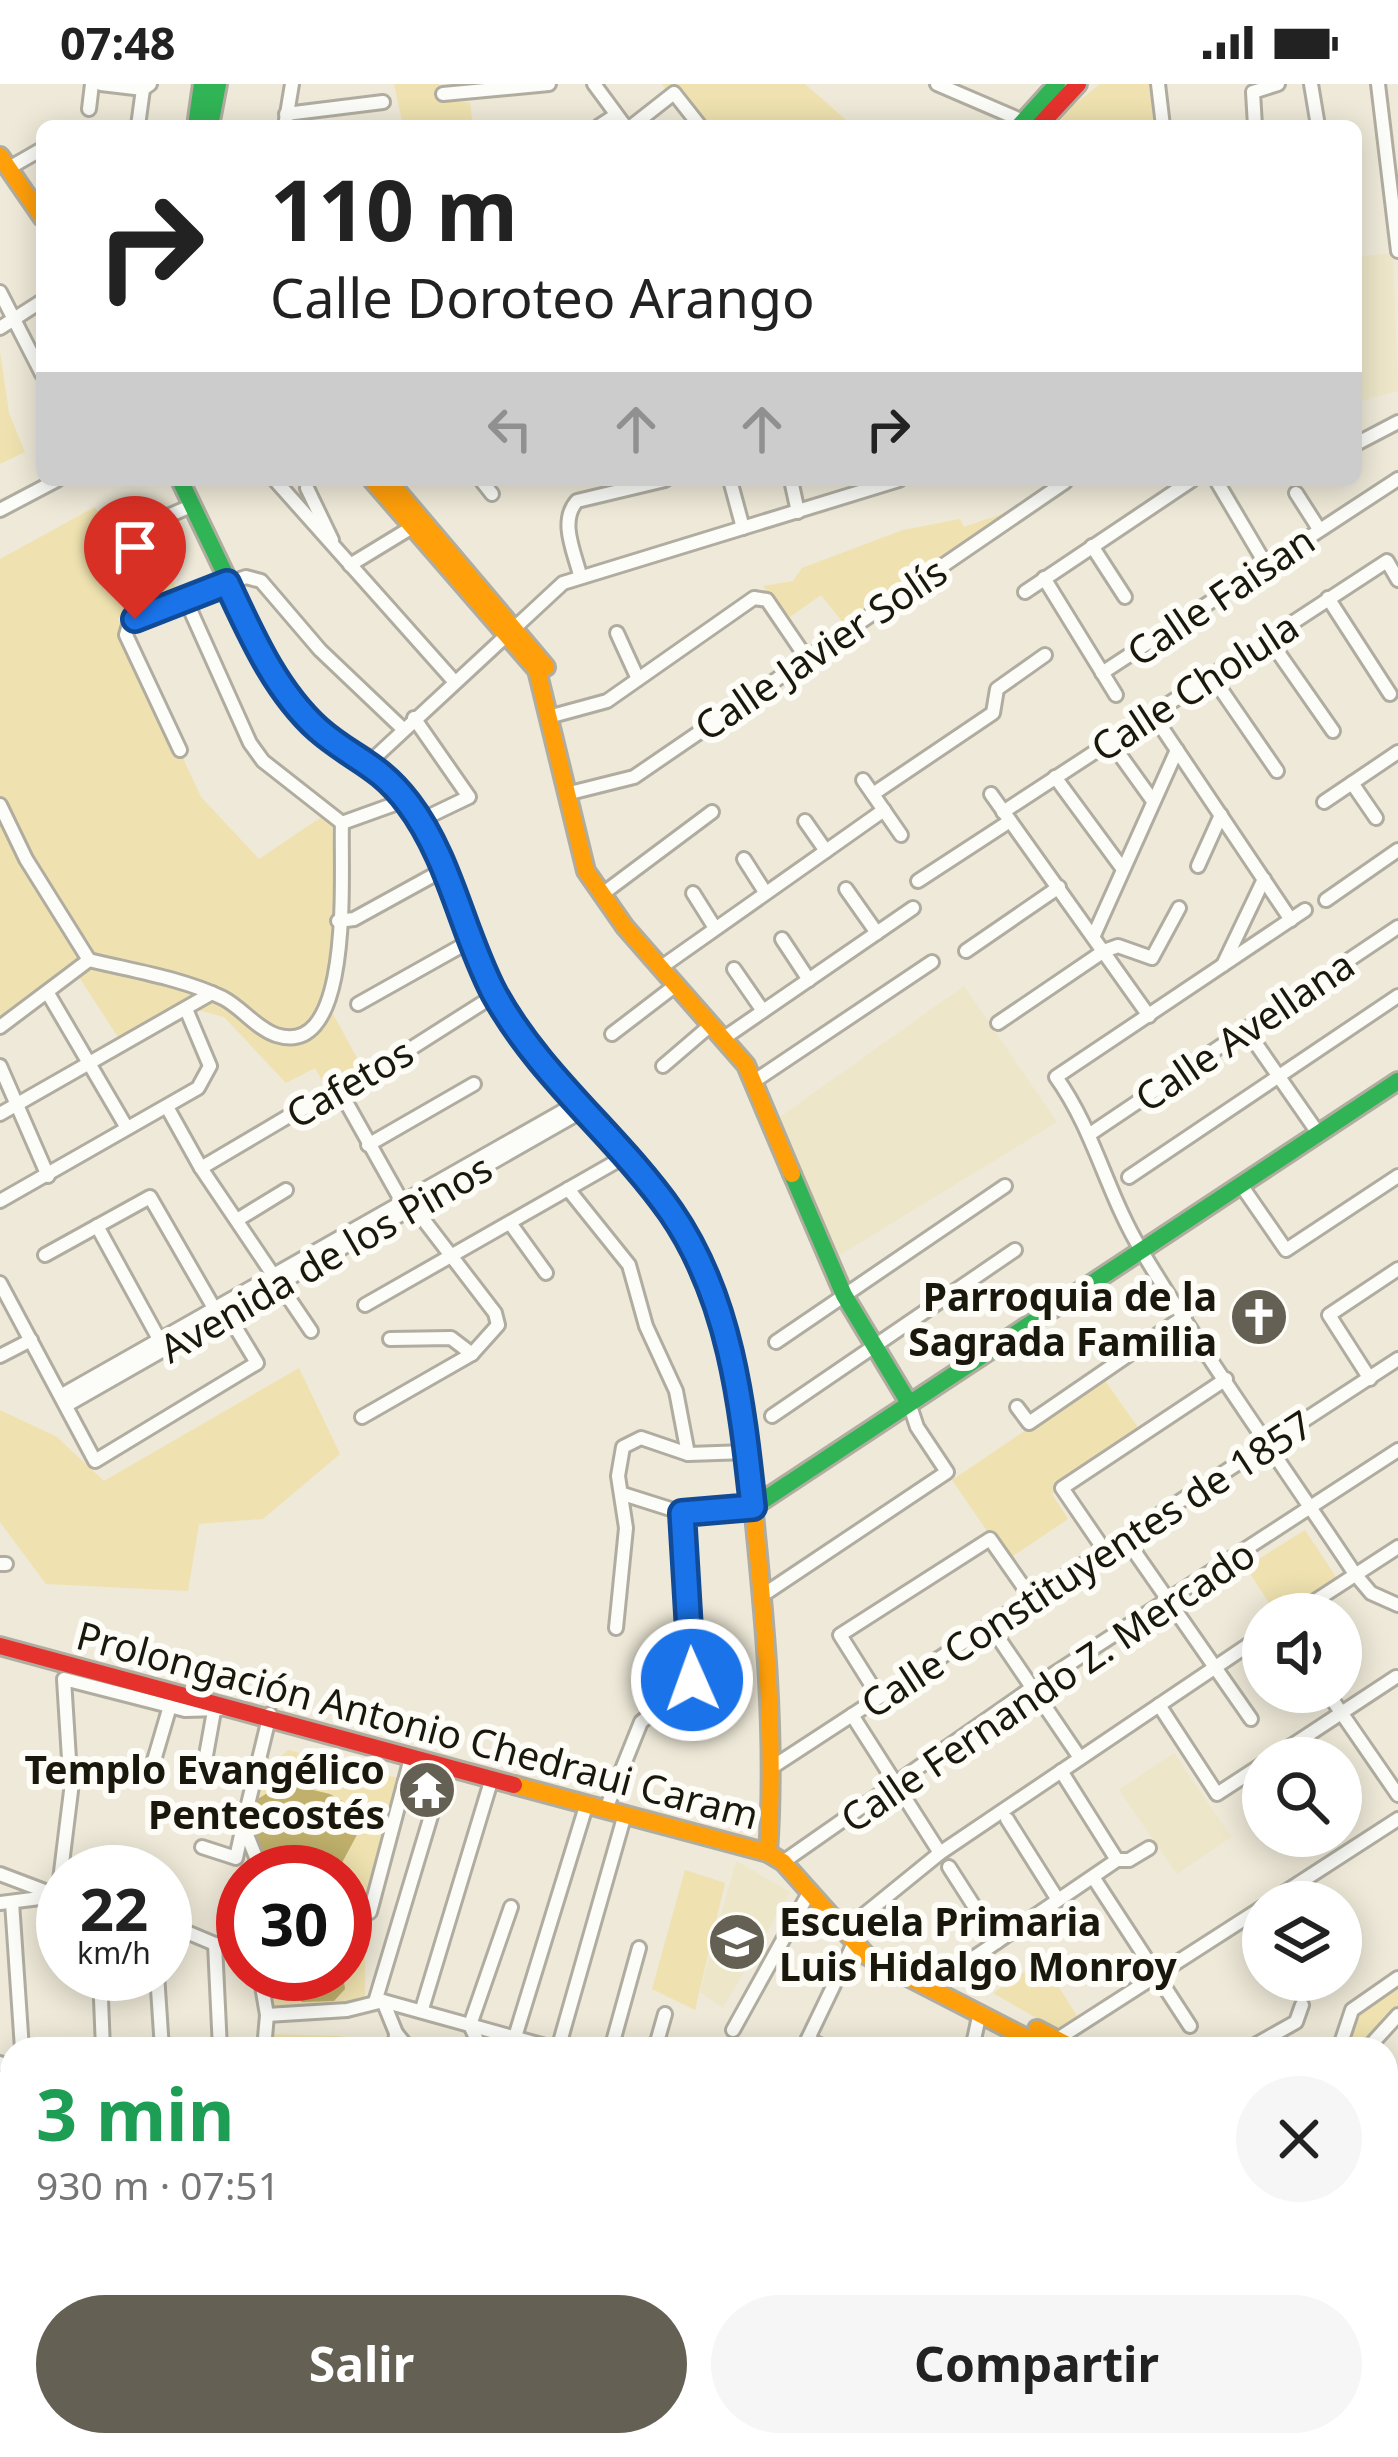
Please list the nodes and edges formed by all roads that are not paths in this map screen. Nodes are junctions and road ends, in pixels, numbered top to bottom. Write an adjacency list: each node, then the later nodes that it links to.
1 (92, 84): 18 (street)
2 (101, 84): 14 (street)
3 (292, 84): 22 (street)
4 (549, 84): 16 (street)
5 (594, 84): 23 (street)
6 (937, 84): 15 (street)
7 (1057, 84): 27 (main road)
8 (1078, 84): 28 (main road)
9 (1157, 84): 29 (street)
10 (1311, 84): 31 (street)
11 (1378, 84): 34 (street)
12 (210, 85): 20 (main road); 21 (main road)
13 (1270, 85): 30 (street)
14 (147, 87): 19 (street)
15 (957, 88): 26 (street)
16 (443, 94)
17 (383, 102): 22 (street)
18 (89, 110)
19 (139, 120)
20 (198, 120)
21 (210, 120)
22 (285, 120)
23 (622, 120)
24 (627, 120): 25 (street)
25 (695, 120)
26 (1018, 120)
27 (1032, 120)
28 (1034, 120)
29 (1162, 120)
30 (1254, 120)
31 (1317, 120)
32 (36, 151): 33 (street)
33 (3, 164): 35 (main road)
34 (1394, 194): 36 (street)
35 (36, 209)
36 (1398, 251)
37 (0, 292): 39 (street)
38 (36, 305): 39 (street)
39 (17, 318): 40 (street); 41 (street)
40 (0, 328)
41 (36, 361)
42 (1398, 422): 43 (street)
43 (1362, 441)
44 (1398, 479): 66 (street, Calle Faisan)
45 (45, 486): 62 (street)
46 (182, 486): 61 (main road)
47 (280, 486): 68 (street)
48 (377, 486): 65 (main road)
49 (393, 486): 80 (main road)
50 (486, 486): 60 (street)
51 (640, 486): 72 (street)
52 (732, 486): 64 (street)
53 (792, 486): 63 (street)
54 (855, 486): 63 (street)
55 (1059, 486): 84 (street, Calle Javier Solís)
56 (1183, 486): 69 (street)
57 (1219, 486): 70 (street)
58 (307, 488): 68 (street)
59 (1296, 493): 66 (street)
60 (493, 494)
61 (190, 506): 67 (street); 75 (main road)
62 (0, 510)
63 (798, 512): 64 (street)
64 (743, 528): 72 (street)
65 (409, 529): 71 (street); 80 (main road)
66 (1319, 529): 70 (street, Calle Faisan)
67 (124, 535)
68 (332, 544): 71 (street)
69 (1092, 546): 73 (street); 78 (street)
70 (1264, 563): 85 (street, Calle Faisan)
71 (350, 565): 88 (street)
72 (580, 575): 80 (street)
73 (1044, 578): 76 (street); 85 (street)
74 (1398, 580): 79 (street, Calle Cholula)
75 (227, 583): 77 (street); 94 (street); 100 (main road)
76 (1025, 592)
77 (184, 596): 98 (street); 119 (street)
78 (1125, 598)
79 (1328, 598): 82 (street, Calle Cholula); 90 (street)
80 (507, 630): 88 (street); 92 (main road)
81 (616, 633): 87 (street)
82 (1268, 638): 86 (street, Calle Cholula); 95 (street)
83 (1045, 655): 106 (street)
84 (805, 656): 87 (street); 105 (street, Calle Javier Solís)
85 (1102, 673): 89 (street)
86 (1210, 675): 91 (street, Calle Cholula); 101 (street)
87 (638, 679): 92 (street)
88 (453, 680): 93 (street)
89 (1116, 694)
90 (1390, 694)
91 (1152, 713): 96 (street, Calle Cholula); 97 (street)
92 (553, 716): 105 (main road)
93 (414, 718): 94 (street); 117 (street)
94 (402, 728): 100 (street)
95 (1333, 731)
96 (1110, 741): 102 (street, Calle Cholula); 109 (street)
97 (1177, 750): 109 (street); 114 (street)
98 (180, 751)
99 (1398, 752): 104 (street)
100 (371, 761): 108 (main road)
101 (1277, 771)
102 (1055, 777): 115 (street, Calle Cholula); 125 (street)
103 (863, 780): 106 (street)
104 (1352, 783): 110 (street); 116 (street)
105 (566, 794): 133 (main road)
106 (873, 794): 112 (street)
107 (991, 794): 115 (street)
108 (406, 800): 117 (main road); 119 (street)
109 (1153, 800): 125 (street)
110 (1324, 802)
111 (0, 805): 148 (street)
112 (884, 810): 120 (street); 122 (street)
113 (712, 812): 133 (street)
114 (1221, 815): 124 (street); 127 (street)
115 (1007, 816): 128 (street, Calle Cholula); 129 (street)
116 (1376, 818)
117 (421, 820): 126 (main road)
118 (805, 821): 122 (street)
119 (342, 824): 139 (street)
120 (901, 836)
121 (1398, 850): 134 (street)
122 (826, 851): 131 (street)
123 (744, 859): 131 (street)
124 (1198, 866)
125 (1122, 868): 143 (street)
126 (443, 871): 139 (street); 145 (main road)
127 (1264, 879): 138 (street); 150 (street)
128 (918, 880)
129 (1059, 886): 143 (street); 146 (street)
130 (846, 889): 142 (street)
131 (765, 892): 141 (street)
132 (693, 893): 141 (street)
133 (601, 895): 151 (main road)
134 (1325, 900)
135 (913, 908): 142 (street)
136 (1179, 908): 147 (street)
137 (1305, 910): 138 (street)
138 (1291, 920): 150 (street)
139 (338, 921): 155 (street)
140 (1398, 927): 165 (street, Calle Avellana)
141 (715, 928): 151 (street)
142 (877, 933): 153 (street)
143 (1094, 935): 147 (street)
144 (782, 939): 153 (street)
145 (472, 940): 157 (main road); 159 (street)
146 (966, 951)
147 (1104, 951): 162 (street); 163 (street)
148 (89, 960): 155 (street); 156 (street)
149 (932, 962): 172 (street)
150 (1222, 966): 162 (street)
151 (660, 968): 154 (main road)
152 (734, 969): 161 (street)
153 (808, 980): 161 (street)
154 (676, 985): 166 (main road); 167 (street)
155 (212, 993): 160 (street)
156 (49, 995): 164 (street); 168 (street)
157 (495, 995): 175 (street, Cafetos); 177 (main road)
158 (1398, 997): 171 (street)
159 (358, 1004)
160 (185, 1009): 168 (street); 178 (street)
161 (763, 1011): 166 (street)
162 (1149, 1016): 182 (street)
163 (998, 1023)
164 (0, 1028)
165 (1245, 1028): 171 (street); 182 (street, Calle Avellana)
166 (718, 1031): 170 (street); 172 (main road)
167 (612, 1034)
168 (88, 1064): 176 (street); 180 (street)
169 (0, 1066): 176 (street)
170 (663, 1066)
171 (1279, 1076): 181 (street); 188 (street)
172 (755, 1080): 206 (main road)
173 (1398, 1081): 181 (main road)
174 (474, 1084): 183 (street)
175 (341, 1093): 183 (street); 185 (street, Cafetos)
176 (20, 1103): 179 (street); 186 (street)
177 (581, 1106): 184 (main road); 194 (street, Avenida de los Pinos)
178 (167, 1107): 180 (street); 185 (street)
179 (0, 1114)
180 (127, 1128): 186 (street)
181 (1318, 1133): 189 (main road)
182 (1090, 1134): 199 (street)
183 (368, 1144): 194 (street)
184 (626, 1156): 191 (street); 228 (main road)
185 (202, 1168): 195 (street)
186 (48, 1175): 193 (street)
187 (1398, 1176): 189 (street)
188 (1129, 1177)
189 (1240, 1185): 199 (main road)
190 (1005, 1186): 206 (street)
191 (568, 1189): 196 (street); 229 (street)
192 (286, 1190): 195 (street)
193 (0, 1202)
194 (407, 1203): 201 (street); 204 (street, Avenida de los Pinos)
195 (237, 1220): 204 (street)
196 (510, 1222): 201 (street); 203 (street)
197 (97, 1226): 200 (street); 208 (street); 211 (street)
198 (1015, 1250): 215 (street)
199 (1141, 1250): 209 (street); 222 (main road)
200 (45, 1256)
201 (451, 1256): 207 (street); 216 (street)
202 (1398, 1269): 220 (street)
203 (546, 1273)
204 (277, 1280): 208 (street, Avenida de los Pinos); 210 (street)
205 (0, 1284): 213 (street)
206 (844, 1295): 214 (street); 215 (main road)
207 (365, 1305)
208 (221, 1308): 211 (street, Avenida de los Pinos); 221 (street, Avenida de los Pinos); 221 (street)
209 (1185, 1316): 219 (street); 223 (street)
210 (311, 1330)
211 (159, 1339): 221 (street, Avenida de los Pinos)
212 (390, 1339): 216 (street)
213 (31, 1340): 217 (street); 221 (street)
214 (776, 1342)
215 (876, 1348): 222 (main road); 224 (street)
216 (472, 1354): 225 (street)
217 (0, 1356)
218 (1398, 1359): 220 (street, Calle Constituyentes de 1857)
219 (1226, 1379): 226 (street); 236 (street)
220 (1370, 1379): 226 (street, Calle Constituyentes de 1857)
221 (64, 1400)
222 (909, 1402): 231 (main road); 239 (street)
223 (1017, 1406)
224 (772, 1416)
225 (362, 1417)
226 (1267, 1443): 232 (street); 234 (street, Calle Constituyentes de 1857)
227 (1398, 1450): 232 (street, Calle Fernando Z. Mercado)
228 (747, 1452): 229 (street); 231 (main road)
229 (688, 1454): 230 (street)
230 (622, 1494): 233 (street); 244 (street)
231 (753, 1507): 233 (street); 239 (main road)
232 (1312, 1508): 237 (street); 241 (street, Calle Fernando Z. Mercado)
233 (682, 1513): 272 (street)
234 (1125, 1538): 236 (street, Calle Constituyentes de 1857); 241 (street)
235 (1398, 1546): 237 (street)
236 (1105, 1551): 240 (street, Calle Constituyentes de 1857)
237 (1355, 1574): 238 (street); 242 (street)
238 (1326, 1593)
239 (763, 1595): 264 (main road)
240 (1032, 1599): 243 (street, Calle Constituyentes de 1857); 250 (street)
241 (1170, 1601): 247 (street); 249 (street, Calle Fernando Z. Mercado)
242 (1398, 1605)
243 (991, 1627): 249 (street); 250 (street, Calle Constituyentes de 1857)
244 (616, 1628)
245 (0, 1646): 251 (main road, Prolongación Antonio Chedraui Caram)
246 (1242, 1649): 247 (street)
247 (1215, 1666): 252 (street); 258 (street)
248 (1394, 1675): 256 (street)
249 (1028, 1690): 261 (street); 269 (street, Calle Fernando Z. Mercado)
250 (879, 1696): 257 (street, Calle Constituyentes de 1857)
251 (233, 1705): 254 (street); 255 (main road, Prolongación Antonio Chedraui Caram)
252 (1159, 1705): 261 (street); 268 (street)
253 (170, 1706): 254 (street); 266 (street); 277 (street)
254 (214, 1711): 262 (street)
255 (270, 1714): 260 (main road, Prolongación Antonio Chedraui Caram); 276 (street)
256 (1341, 1714): 259 (street); 270 (street)
257 (852, 1715): 264 (street, Calle Constituyentes de 1857); 269 (street)
258 (1251, 1719)
259 (1305, 1737)
260 (411, 1758): 263 (main road, Prolongación Antonio Chedraui Caram); 293 (street)
261 (1080, 1758): 265 (street)
262 (206, 1761)
263 (446, 1766): 267 (main road, Prolongación Antonio Chedraui Caram); 307 (street)
264 (774, 1766): 282 (main road)
265 (1061, 1772): 281 (street); 283 (street)
266 (150, 1774)
267 (491, 1778): 271 (main road, Prolongación Antonio Chedraui Caram); 309 (street)
268 (1242, 1778)
269 (898, 1783): 281 (street); 282 (street, Calle Fernando Z. Mercado)
270 (1398, 1795)
271 (587, 1803): 272 (main road, Prolongación Antonio Chedraui Caram); 325 (street)
272 (606, 1809): 273 (main road, Prolongación Antonio Chedraui Caram)
273 (626, 1814): 282 (main road, Prolongación Antonio Chedraui Caram); 326 (street)
274 (1398, 1819): 287 (street)
275 (1006, 1820): 291 (street)
276 (243, 1825): 278 (street); 279 (street)
277 (66, 1845)
278 (251, 1845)
279 (202, 1846)
280 (1149, 1848): 283 (street)
281 (940, 1853): 297 (street)
282 (776, 1858): 289 (main road, Prolongación Antonio Chedraui Caram)
283 (1117, 1860): 286 (street)
284 (949, 1867): 298 (street)
285 (0, 1874): 288 (street)
286 (1093, 1877): 291 (street); 301 (street)
287 (1302, 1881)
288 (36, 1887)
289 (811, 1892): 297 (main road, Prolongación Antonio Chedraui Caram); 315 (street)
290 (36, 1899): 292 (street)
291 (1058, 1900): 298 (street)
292 (6, 1903): 317 (street)
293 (372, 1904)
294 (511, 1906): 313 (street)
295 (1242, 1920): 301 (street)
296 (192, 1934): 299 (street)
297 (849, 1936): 303 (main road); 310 (main road); 329 (street)
298 (997, 1942): 303 (street)
299 (215, 1944): 320 (street)
300 (639, 1948): 327 (street)
301 (1156, 1976): 314 (street); 333 (street)
302 (1398, 1978): 335 (street)
303 (941, 1980): 332 (main road)
304 (101, 2001): 318 (street)
305 (159, 2001): 319 (street)
306 (265, 2001): 312 (street)
307 (379, 2001): 309 (street); 312 (street); 316 (street)
308 (1302, 2005): 334 (street)
309 (422, 2009): 313 (street)
310 (980, 2012): 330 (street); 331 (main road)
311 (665, 2014): 328 (street)
312 (267, 2015): 321 (street)
313 (470, 2025): 324 (street); 325 (street)
314 (1190, 2026)
315 (734, 2030)
316 (396, 2033): 322 (street); 323 (street)
317 (21, 2037)
318 (103, 2037)
319 (161, 2037)
320 (219, 2037)
321 (265, 2037)
322 (396, 2037)
323 (400, 2037)
324 (476, 2037)
325 (515, 2037)
326 (554, 2037)
327 (613, 2037)
328 (658, 2037)
329 (816, 2037)
330 (975, 2037)
331 (1033, 2037)
332 (1037, 2037)
333 (1062, 2037)
334 (1269, 2037)
335 (1344, 2037)

